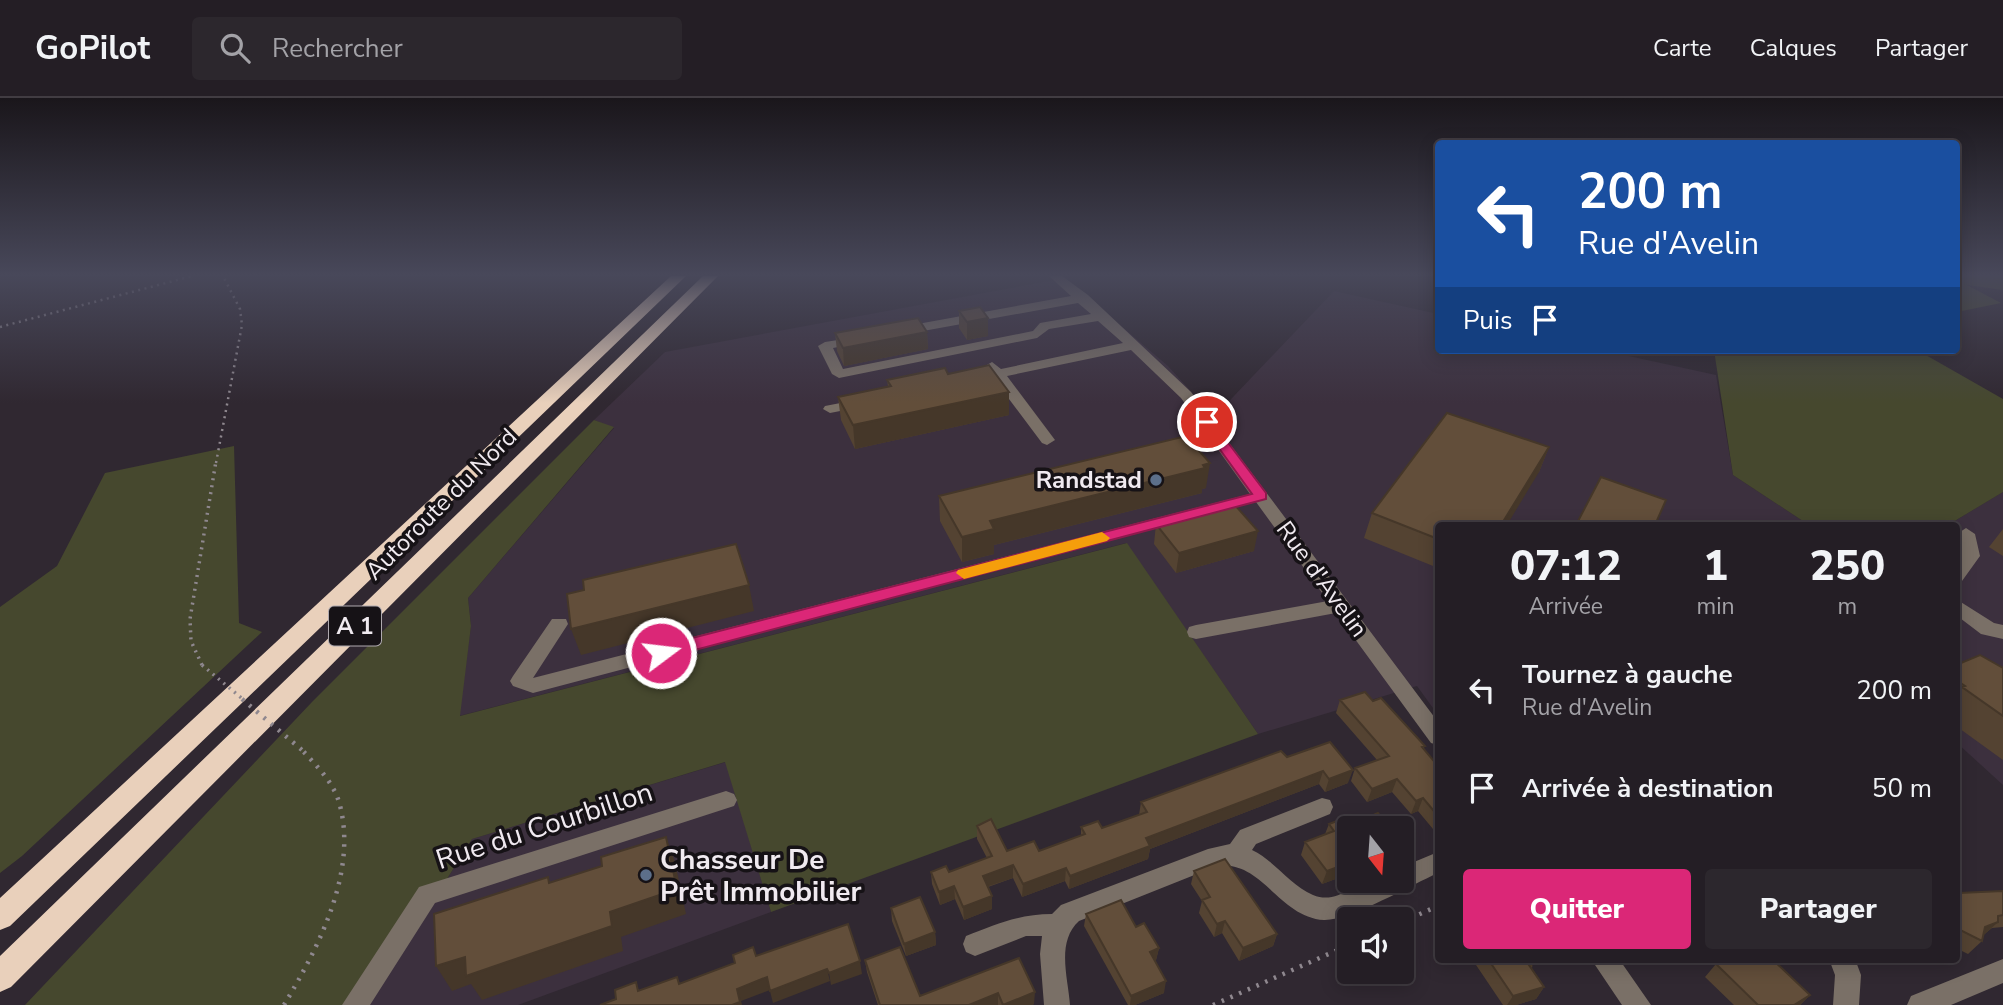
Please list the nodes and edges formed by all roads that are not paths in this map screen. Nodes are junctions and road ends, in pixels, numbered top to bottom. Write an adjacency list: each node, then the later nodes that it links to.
1 (634, 318): 27 (highway, Autoroute du Nord / A 1)
2 (668, 318): 33 (highway, Autoroute du Nord / A 1)
3 (974, 318): 4 (street)
4 (1090, 318)
5 (1106, 318): 6 (street, Rue d'Avelin)
6 (1135, 345): 7 (street); 12 (street, Rue d'Avelin)
7 (994, 368): 8 (street); 11 (street)
8 (959, 382)
9 (882, 398): 10 (street)
10 (830, 409)
11 (1047, 440)
12 (1261, 496): 15 (street, Rue d'Avelin); 17 (street)
13 (1966, 534): 14 (street)
14 (1960, 571)
15 (1342, 605): 18 (street); 20 (street, Rue d'Avelin)
16 (1960, 608): 19 (street)
17 (559, 624)
18 (1196, 632)
19 (2003, 632)
20 (1435, 733)
21 (726, 800): 34 (street, Rue du Courbillon)
22 (1322, 807): 23 (street)
23 (1236, 854): 26 (street); 28 (street)
24 (1435, 863): 25 (street)
25 (1414, 873)
26 (1368, 893)
27 (0, 917)
28 (1056, 925): 29 (street); 35 (street)
29 (975, 944)
30 (1607, 963): 36 (street)
31 (1844, 963): 37 (street)
32 (2003, 971): 38 (street)
33 (0, 977)
34 (355, 1005)
35 (1057, 1005)
36 (1638, 1005)
37 (1846, 1005)
38 (1920, 1005)

